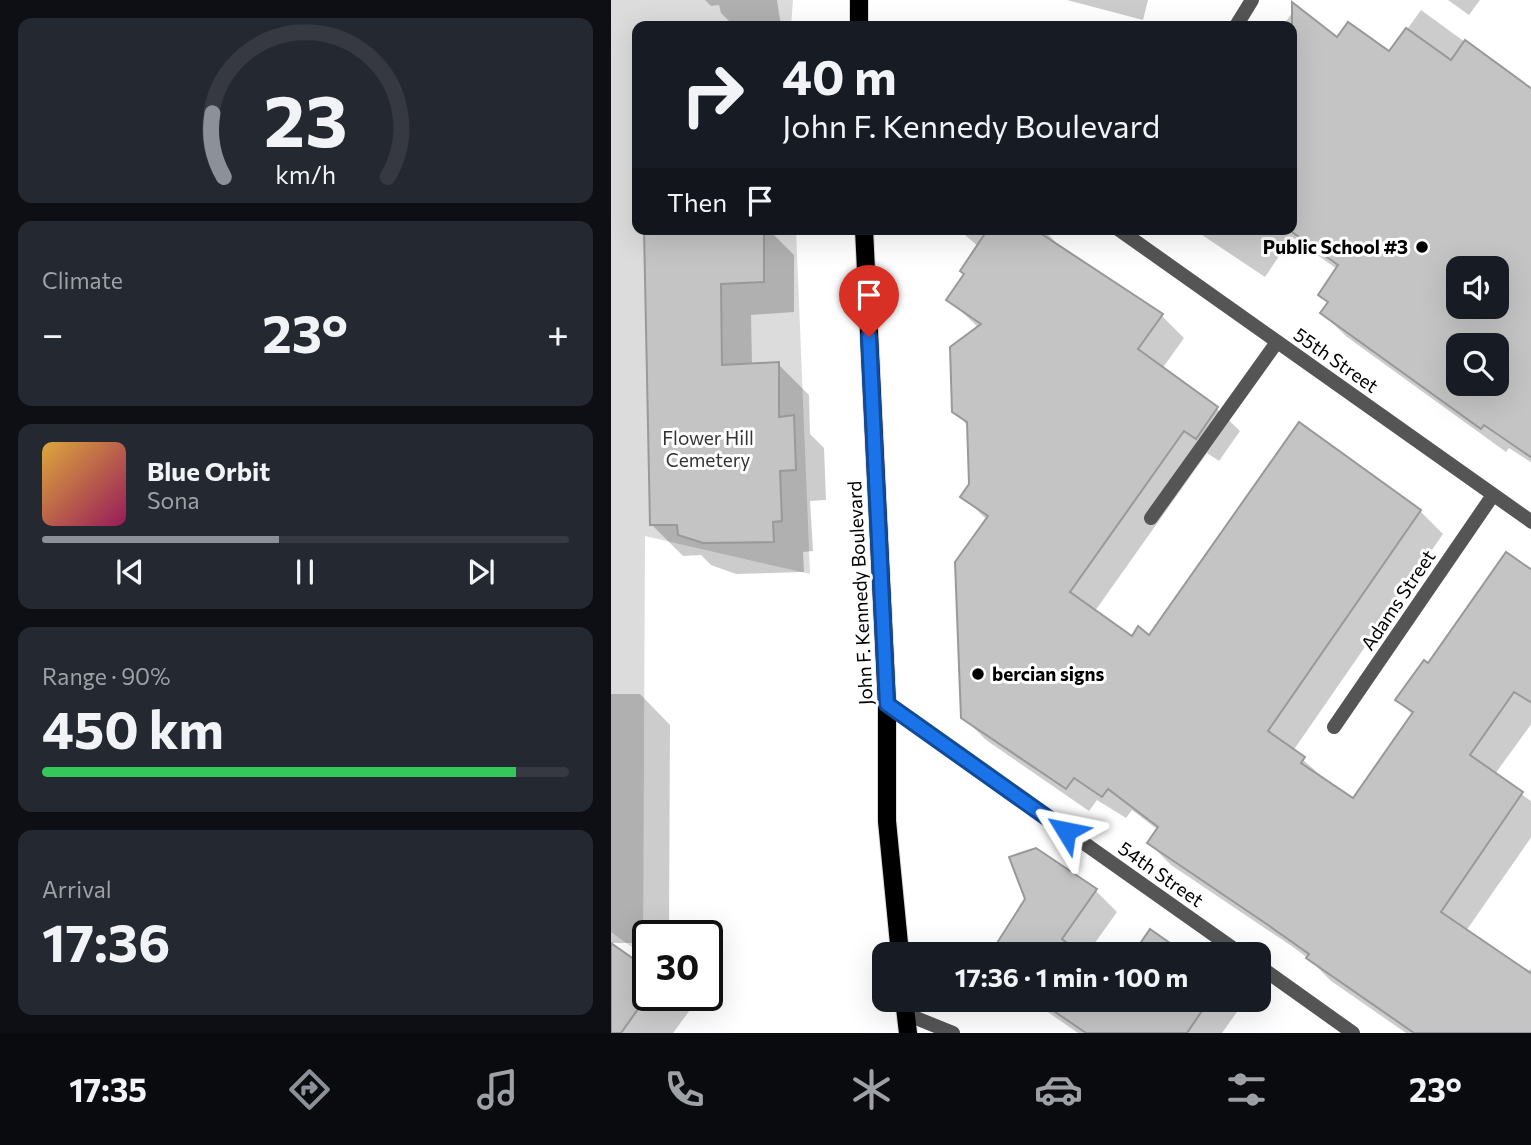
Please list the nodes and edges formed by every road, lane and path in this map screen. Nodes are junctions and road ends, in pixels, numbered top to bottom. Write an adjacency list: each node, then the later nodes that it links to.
1 (859, 0): 3 (main road)
2 (1252, 0): 4 (street)
3 (859, 21)
4 (1239, 21)
5 (864, 235): 11 (main road, John F. Kennedy Boulevard)
6 (1126, 235): 7 (street, 55th Street)
7 (1278, 342): 8 (street, 55th Street); 9 (street)
8 (1493, 495): 10 (street, 55th Street); 12 (street, Adams Street)
9 (1151, 518)
10 (1531, 522)
11 (887, 704): 13 (main road, John F. Kennedy Boulevard); 14 (street, 54th Street)
12 (1334, 727)
13 (899, 942)
14 (1224, 942)
15 (1271, 974): 20 (street)
16 (906, 1012): 18 (main road)
17 (914, 1012): 19 (street)
18 (908, 1033)
19 (953, 1033)
20 (1354, 1033)

